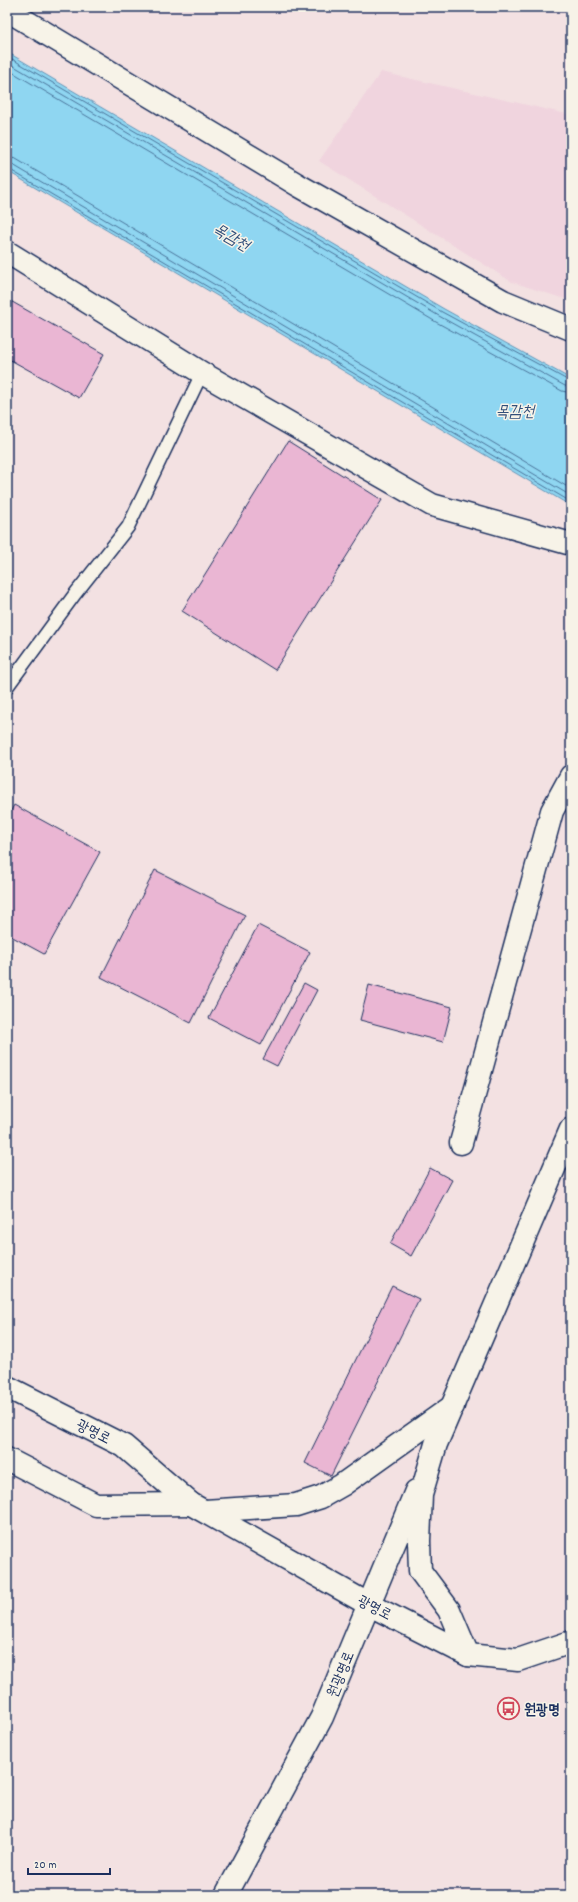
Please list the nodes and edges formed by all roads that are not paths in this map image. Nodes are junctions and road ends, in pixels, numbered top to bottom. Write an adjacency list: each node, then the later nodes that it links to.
1 (7, 10): 3 (street)
2 (7, 252): 4 (street)
3 (571, 330)
4 (202, 374): 5 (street); 6 (lane)
5 (571, 544)
6 (7, 686)
7 (571, 776): 9 (street)
8 (569, 1134): 11 (street)
9 (461, 1143)
10 (7, 1387): 14 (street, 광명로)
11 (453, 1406): 12 (street); 14 (street)
12 (436, 1444): 15 (street, 원광명로); 17 (street)
13 (7, 1459): 14 (street)
14 (198, 1507): 15 (street, 광명로)
15 (368, 1604): 17 (street, 광명로); 18 (street, 원광명로)
16 (571, 1642): 17 (street, 광명로)
17 (468, 1655)
18 (226, 1895)

